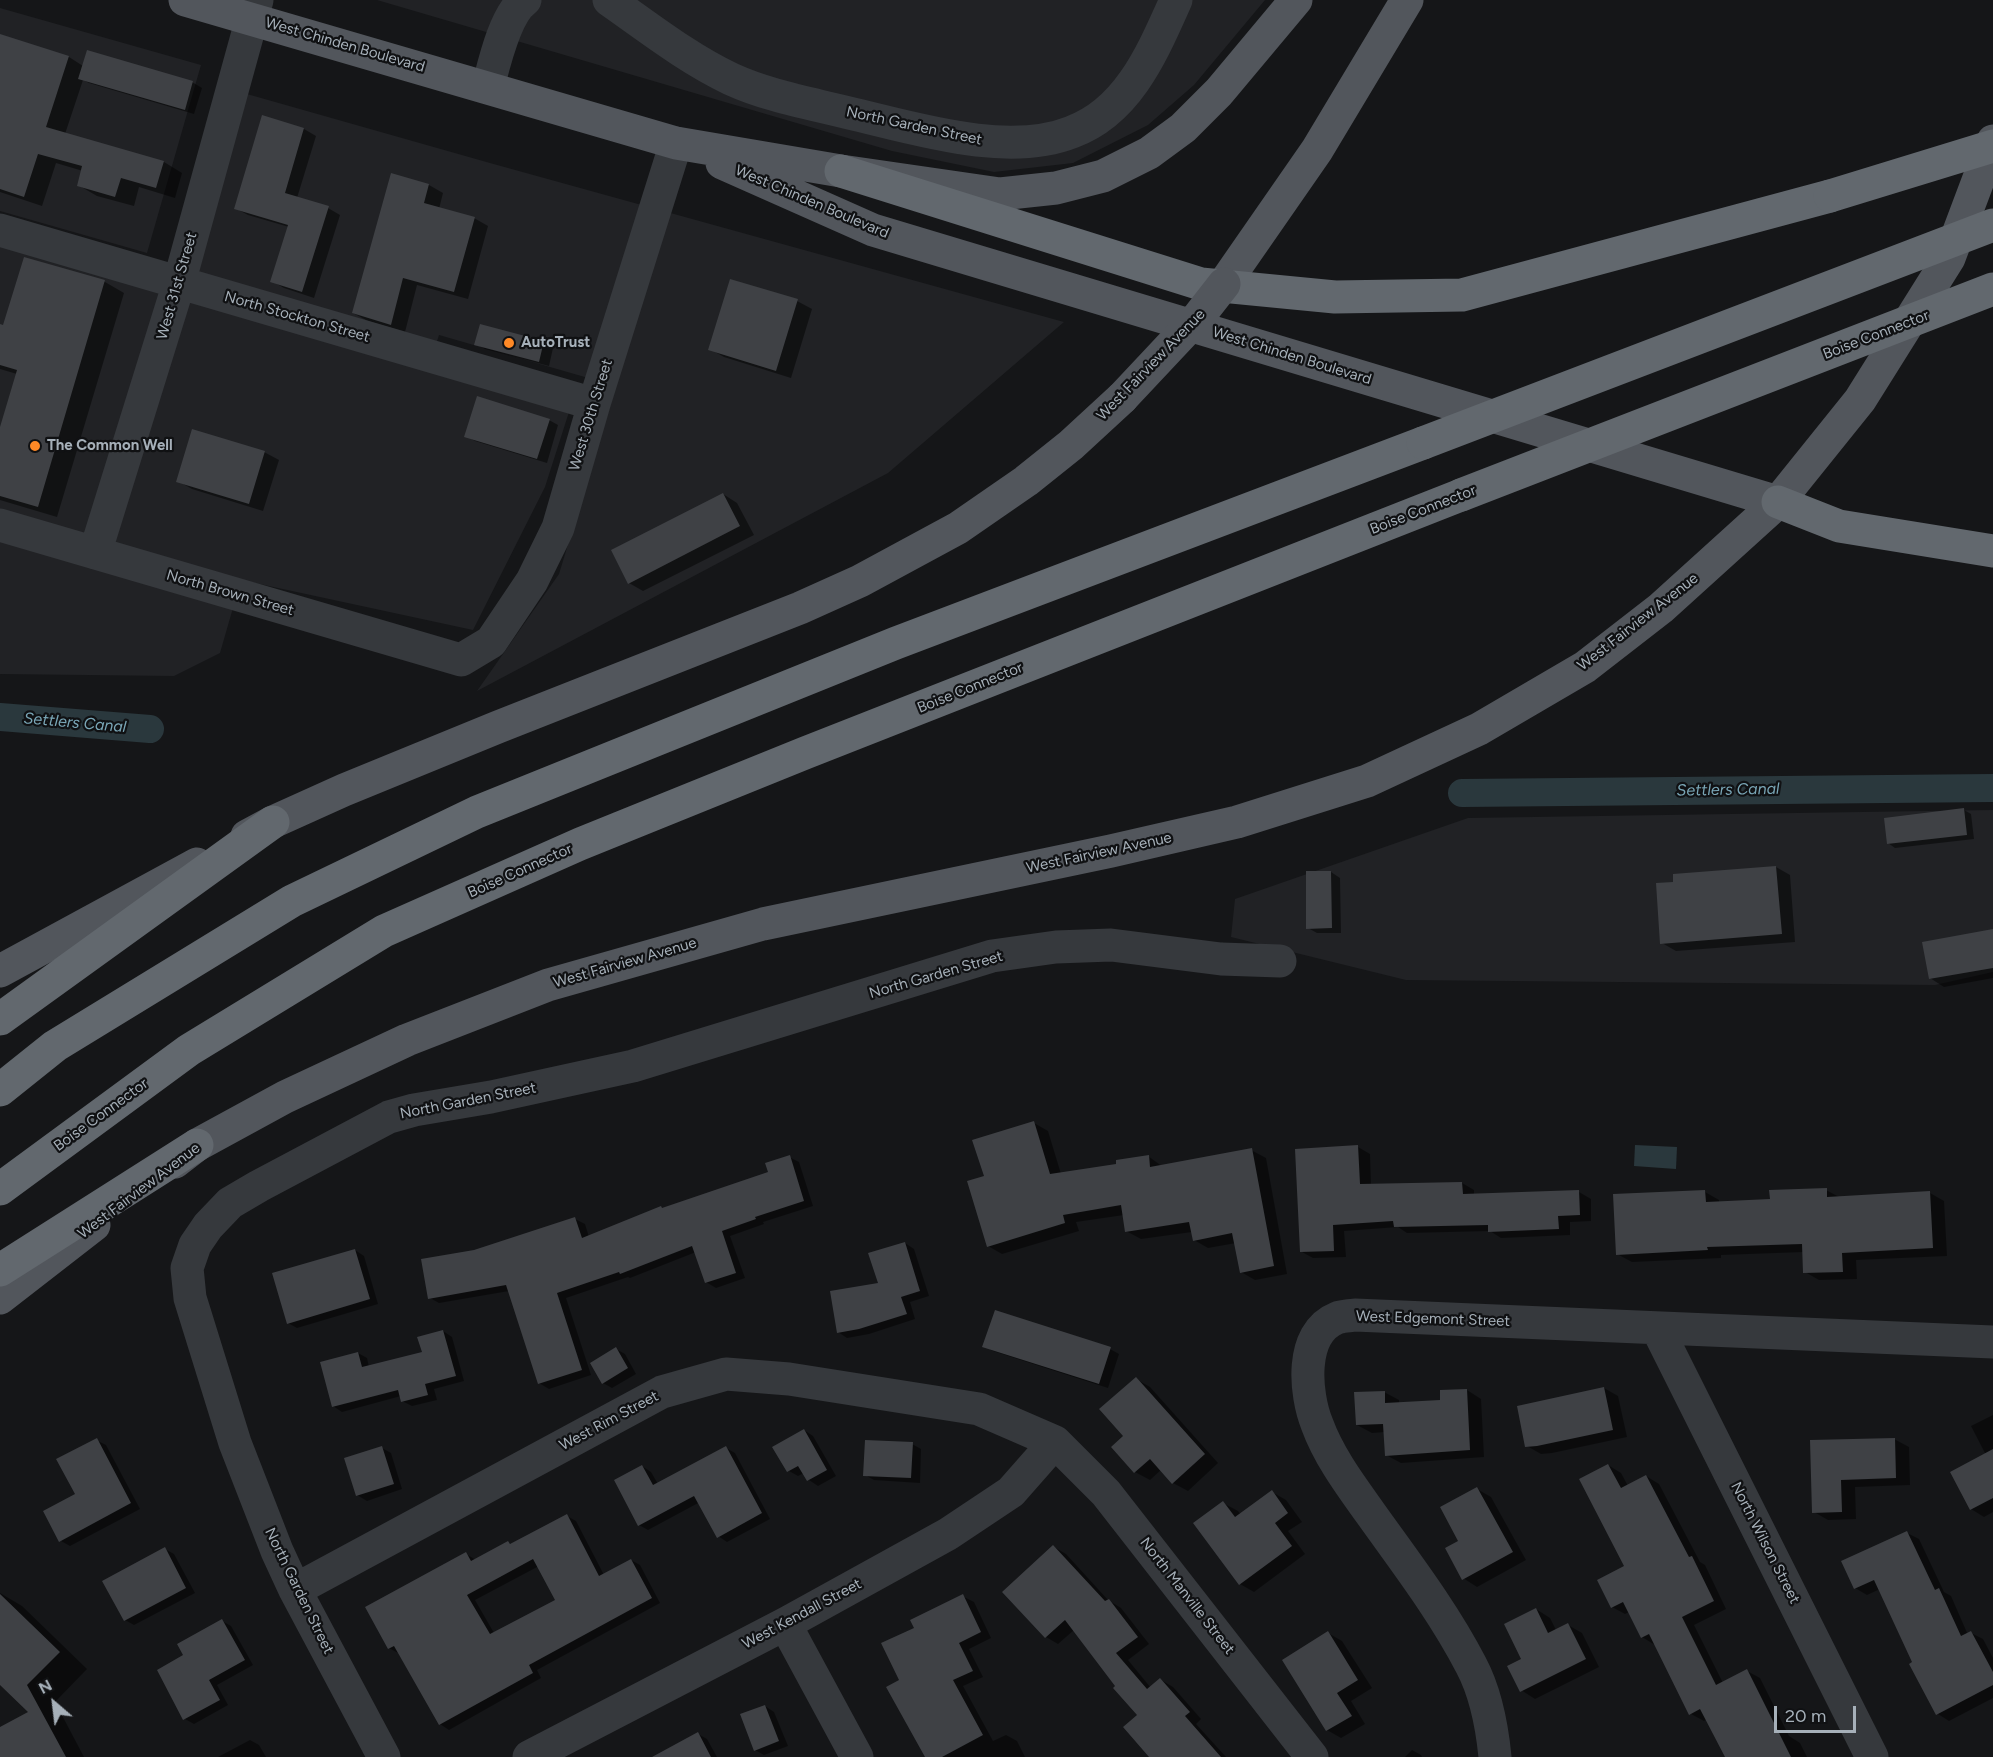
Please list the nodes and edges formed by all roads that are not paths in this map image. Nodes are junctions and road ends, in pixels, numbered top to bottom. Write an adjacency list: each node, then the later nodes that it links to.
1 (185, 0): 7 (main road, West Chinden Boulevard)
2 (525, 0): 8 (street)
3 (609, 0): 4 (street, North Garden Street)
4 (1176, 0)
5 (1296, 0): 12 (main road, West Chinden Boulevard)
6 (1407, 0): 23 (main road, West Fairview Avenue, bridge)
7 (255, 9): 8 (main road, West Chinden Boulevard); 15 (street, West 31st Street)
8 (488, 87): 10 (main road, West Chinden Boulevard)
9 (1993, 141): 18 (main road, West Fairview Avenue)
10 (676, 143): 12 (main road, West Chinden Boulevard); 17 (street, West 30th Street); 18 (main road, West Chinden Boulevard)
11 (1993, 146): 12 (highway, bridge)
12 (841, 171)
13 (1993, 225): 27 (highway, bridge)
14 (0, 230): 15 (street, North Stockton Street)
15 (179, 283): 17 (street, North Stockton Street); 21 (street, West 31st Street)
16 (1993, 289): 29 (highway, Boise Connector, bridge)
17 (594, 404): 22 (street, West 30th Street)
18 (1778, 502): 20 (highway); 28 (main road, West Fairview Avenue)
19 (0, 525): 21 (street, North Brown Street)
20 (1993, 551)
21 (95, 553): 22 (street, North Brown Street)
22 (461, 660)
23 (273, 822): 25 (main road, West Fairview Avenue); 26 (highway)
24 (1280, 961): 35 (street, North Garden Street)
25 (0, 971)
26 (0, 1019)
27 (0, 1090)
28 (197, 1145): 30 (highway); 31 (main road, West Fairview Avenue)
29 (0, 1189)
30 (0, 1270)
31 (0, 1298)
32 (1657, 1328): 33 (street, West Edgemont Street); 41 (street, West Edgemont Street); 42 (street, North Wilson Street)
33 (1993, 1342)
34 (1055, 1442): 35 (street, West Rim Street); 36 (street, West Kendall Street); 40 (street, North Manville Street)
35 (295, 1590): 37 (street, North Garden Street)
36 (785, 1624): 38 (street, West Kendall Street); 39 (street)
37 (384, 1757)
38 (529, 1757)
39 (857, 1757)
40 (1312, 1757)
41 (1495, 1757)
42 (1872, 1757)

